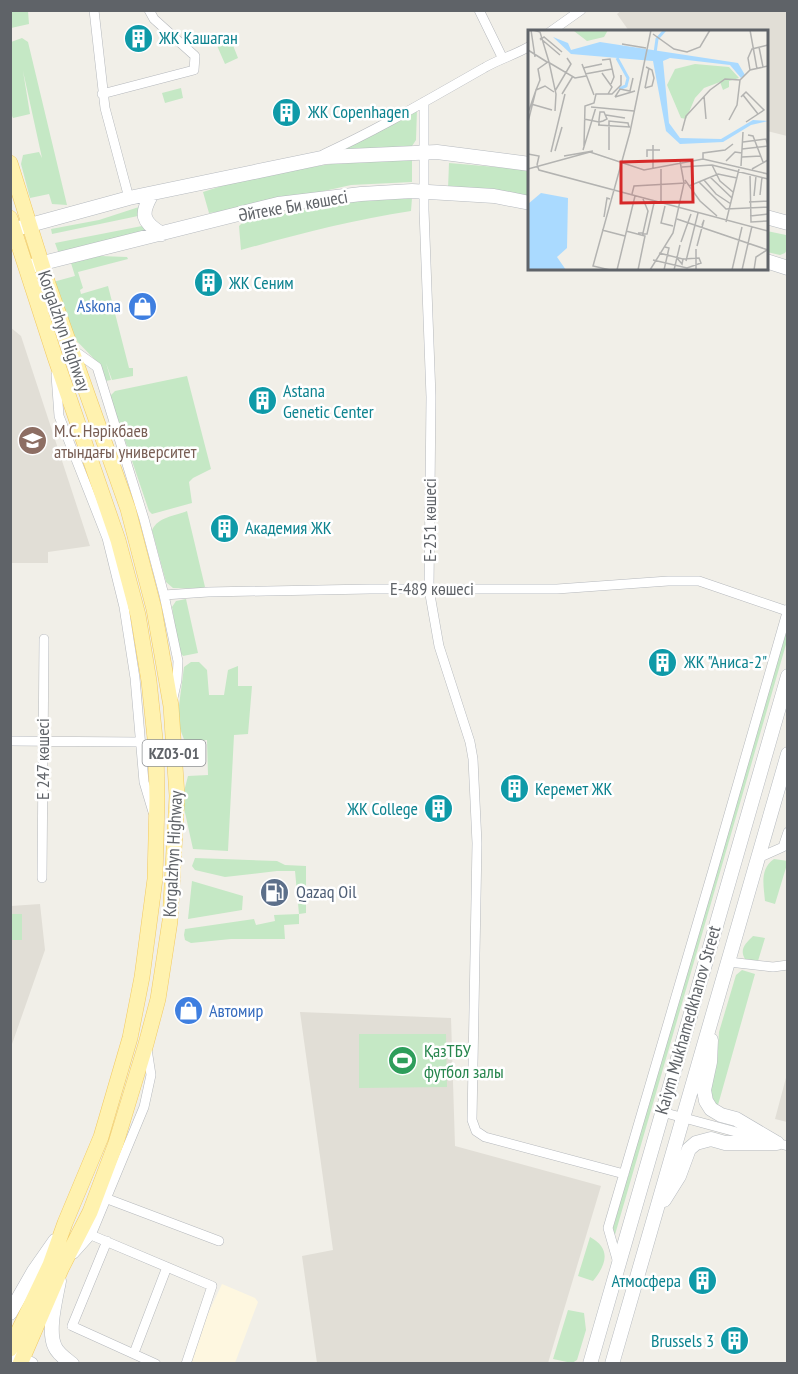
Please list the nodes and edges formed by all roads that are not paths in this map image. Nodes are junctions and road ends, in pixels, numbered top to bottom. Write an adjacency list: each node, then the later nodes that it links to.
1 (94, 10): 8 (street)
2 (149, 10): 8 (street)
3 (479, 10): 7 (street)
4 (581, 10): 5 (street)
5 (553, 30)
6 (528, 47): 7 (street)
7 (502, 57): 9 (street)
8 (102, 94): 16 (street)
9 (424, 102): 10 (street, Е-251 көшесі); 11 (street)
10 (424, 152): 11 (main road); 13 (main road); 14 (street, Е-251 көшесі)
11 (316, 158): 15 (main road)
12 (10, 163): 19 (main road, Korgalzhyn Highway / KZ03-01)
13 (528, 164)
14 (424, 191): 17 (main road, Әйтеке Би көшесі); 21 (main road, Әйтеке Би көшесі); 25 (street, Е-251 көшесі)
15 (152, 194): 16 (main road); 21 (main road)
16 (129, 198): 19 (main road)
17 (528, 203)
18 (768, 218): 20 (main road)
19 (18, 224): 22 (main road, Korgalzhyn Highway / KZ03-01)
20 (786, 224)
21 (162, 234): 22 (main road, Әйтеке Би көшесі)
22 (34, 265): 23 (main road, Korgalzhyn Highway / KZ03-01); 24 (main road, Korgalzhyn Highway / KZ03-01)
23 (70, 348): 26 (street); 30 (main road, Korgalzhyn Highway / KZ03-01)
24 (55, 357): 33 (street); 35 (main road, Korgalzhyn Highway / KZ03-01)
25 (429, 589): 26 (street, Е-489 көшесі); 27 (street, Е-489 көшесі); 46 (street, Е-251 көшесі)
26 (164, 595): 30 (street)
27 (787, 610): 46 (street)
28 (44, 639): 32 (street, Е 247 көшесі)
29 (788, 676): 43 (main road, Kaiym Mukhamedkhanov Street)
30 (171, 706): 42 (main road, Korgalzhyn Highway / KZ03-01)
31 (10, 741): 32 (street)
32 (44, 741): 33 (street); 38 (street, Е 247 көшесі)
33 (140, 742): 35 (street)
34 (788, 754): 37 (main road, Kaiym Mukhamedkhanov Street)
35 (157, 827): 49 (main road, Korgalzhyn Highway / KZ03-01)
36 (788, 832): 37 (street)
37 (758, 858): 39 (main road, Kaiym Mukhamedkhanov Street)
38 (42, 879)
39 (729, 962): 40 (street); 41 (main road, Kaiym Mukhamedkhanov Street)
40 (788, 965)
41 (711, 1020): 44 (main road, Kaiym Mukhamedkhanov Street); 45 (main road)
42 (146, 1045): 47 (street); 55 (main road, Korgalzhyn Highway / KZ03-01)
43 (662, 1112): 44 (street); 53 (main road, Kaiym Mukhamedkhanov Street)
44 (683, 1118): 45 (street); 48 (main road, Kaiym Mukhamedkhanov Street)
45 (782, 1144): 48 (main road)
46 (624, 1174): 53 (street)
47 (105, 1198): 50 (street); 52 (street)
48 (655, 1215): 63 (main road, Kaiym Mukhamedkhanov Street)
49 (65, 1223): 56 (main road); 58 (main road, Korgalzhyn Highway / KZ03-01)
50 (91, 1235): 51 (street); 55 (street)
51 (107, 1241): 54 (street); 57 (street)
52 (219, 1241)
53 (618, 1264): 62 (main road, Kaiym Mukhamedkhanov Street)
54 (167, 1267): 57 (street); 61 (street)
55 (61, 1269): 58 (main road, Korgalzhyn Highway / KZ03-01); 59 (main road)
56 (10, 1313)
57 (134, 1353): 60 (street)
58 (19, 1358)
59 (72, 1364)
60 (156, 1364)
61 (186, 1364)
62 (590, 1364)
63 (612, 1364)

